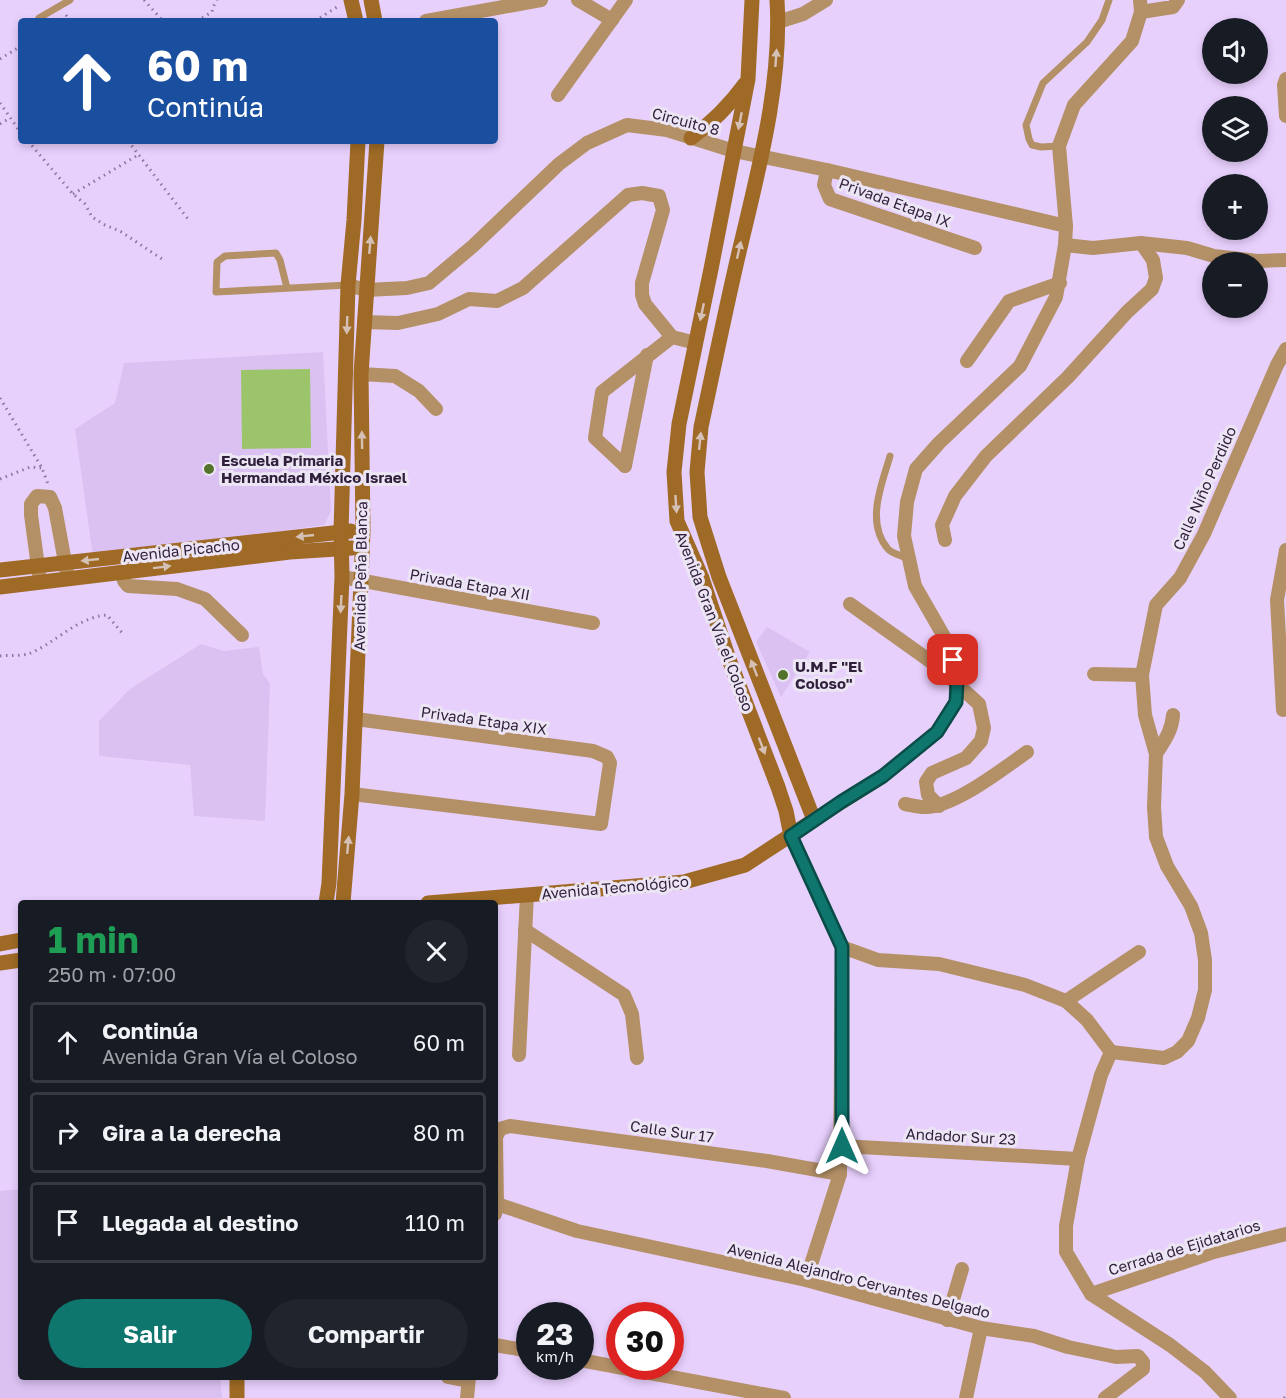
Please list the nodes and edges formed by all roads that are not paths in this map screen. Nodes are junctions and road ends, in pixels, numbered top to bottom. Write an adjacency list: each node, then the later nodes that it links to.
1 (70, 0): 13 (lane)
2 (371, 0): 15 (main road)
3 (541, 0): 16 (street)
4 (578, 0): 17 (street)
5 (626, 0): 17 (street)
6 (752, 0): 19 (main road, Avenida Gran Vía el Coloso)
7 (777, 0): 18 (main road, Avenida Gran Vía el Coloso)
8 (826, 0): 18 (street)
9 (1109, 0): 26 (lane)
10 (1178, 0): 12 (street)
11 (346, 3): 14 (main road)
12 (1140, 6): 26 (street)
13 (39, 18)
14 (354, 18)
15 (374, 18)
16 (438, 18)
17 (612, 20): 21 (street)
18 (778, 22): 28 (main road, Avenida Gran Vía el Coloso, one-way to 18)
19 (748, 79): 23 (main road); 27 (main road, Avenida Gran Vía el Coloso, one-way to 27)
20 (1286, 79): 22 (street)
21 (558, 95)
22 (1286, 116)
23 (691, 138): 27 (street, Circuito 8); 38 (street, Circuito 8)
24 (358, 144): 36 (main road, Avenida Peña Blanca)
25 (377, 144): 38 (main road, Avenida Peña Blanca, one-way to 25)
26 (1059, 146): 30 (street)
27 (734, 151): 28 (street, Circuito 8); 41 (main road, Avenida Gran Vía el Coloso, one-way to 41)
28 (761, 156): 29 (street, Circuito 8); 78 (main road, Avenida Gran Vía el Coloso, one-way to 28)
29 (827, 170): 30 (street, Circuito 8); 33 (street, Privada Etapa IX)
30 (1066, 226): 32 (street)
31 (1141, 243): 32 (street); 34 (street); 50 (street)
32 (1065, 245): 35 (street)
33 (975, 248)
34 (1286, 260)
35 (1060, 283): 44 (street); 54 (street)
36 (348, 285): 37 (lane); 38 (street, Circuito 8); 49 (main road, Avenida Peña Blanca, one-way to 49)
37 (287, 288): 37 (lane)
38 (366, 290): 39 (main road, Avenida Peña Blanca)
39 (364, 322): 40 (street); 45 (main road, Avenida Peña Blanca)
40 (672, 337): 41 (street); 43 (street)
41 (696, 343): 79 (main road, Avenida Gran Vía el Coloso, one-way to 79)
42 (1286, 349): 68 (street, Calle Niño Perdido)
43 (647, 355): 43 (street)
44 (967, 361)
45 (361, 374): 46 (street); 48 (main road, Avenida Peña Blanca, one-way to 45)
46 (436, 409)
47 (890, 456): 54 (lane)
48 (363, 531): 49 (main road, Avenida Picacho); 51 (main road, Avenida Peña Blanca)
49 (341, 532): 52 (main road, Avenida Peña Blanca); 55 (main road, Avenida Picacho, one-way to 55)
50 (945, 540)
51 (362, 548): 52 (main road, Avenida Picacho); 61 (main road, Avenida Peña Blanca)
52 (342, 549): 58 (main road, Avenida Picacho, one-way to 52); 59 (main road, Avenida Peña Blanca)
53 (1286, 550): 70 (street)
54 (909, 559): 69 (street)
55 (66, 562): 56 (main road, Avenida Picacho); 56 (street); 60 (street)
56 (38, 566): 57 (main road, Avenida Picacho); 62 (street)
57 (0, 570)
58 (122, 572): 60 (main road, Avenida Picacho); 66 (street)
59 (342, 577): 61 (street, Privada Etapa XII); 81 (main road, Avenida Peña Blanca, one-way to 81)
60 (68, 578): 62 (main road, Avenida Picacho)
61 (361, 581): 65 (street, Privada Etapa XII); 72 (main road, Avenida Peña Blanca)
62 (40, 582): 63 (main road, Avenida Picacho)
63 (0, 587)
64 (850, 604): 69 (street)
65 (593, 623)
66 (242, 635)
67 (1094, 674): 68 (street)
68 (1142, 675): 74 (street, Calle Niño Perdido)
69 (957, 683): 77 (street); 78 (street)
70 (1283, 710)
71 (1173, 715): 74 (street)
72 (356, 718): 75 (main road, Avenida Peña Blanca); 75 (street, Privada Etapa XIX)
73 (1027, 752): 77 (street)
74 (1156, 754): 92 (street, Calle Niño Perdido)
75 (352, 794): 82 (main road, Avenida Peña Blanca, one-way to 75)
76 (905, 804): 77 (street)
77 (939, 806)
78 (814, 820): 79 (main road, Avenida Tecnológico)
79 (791, 836): 80 (main road, Avenida Tecnológico); 87 (street, Avenida Gran Vía el Coloso)
80 (527, 895): 83 (main road, Avenida Tecnológico); 84 (street)
81 (326, 900)
82 (343, 900)
83 (465, 900)
84 (525, 930): 93 (street); 94 (street)
85 (18, 941): 86 (main road)
86 (0, 944)
87 (842, 947): 91 (street); 96 (street, Avenida Gran Vía el Coloso)
88 (1139, 952): 91 (street)
89 (18, 960): 90 (main road)
90 (0, 963)
91 (1066, 1002): 92 (street)
92 (1111, 1052): 97 (street)
93 (519, 1055)
94 (637, 1058)
95 (498, 1133): 98 (street, Calle Sur 17)
96 (842, 1146): 97 (street, Andador Sur 23); 98 (street, Avenida Gran Vía el Coloso)
97 (1078, 1159): 103 (street)
98 (840, 1174): 102 (street, Avenida Gran Vía el Coloso)
99 (498, 1210): 102 (street, Avenida Alejandro Cervantes Delgado)
100 (1286, 1234): 103 (street, Cerrada de Ejidatarios)
101 (962, 1269): 104 (street)
102 (806, 1280): 104 (street, Avenida Alejandro Cervantes Delgado)
103 (1091, 1294): 116 (street)
104 (947, 1320): 105 (street, Avenida Alejandro Cervantes Delgado)
105 (981, 1328): 114 (street); 115 (street, Avenida Alejandro Cervantes Delgado)
106 (498, 1346): 107 (street)
107 (516, 1349)
108 (594, 1363): 113 (street)
109 (237, 1380): 111 (main road)
110 (469, 1380): 112 (street)
111 (237, 1398)
112 (467, 1398)
113 (784, 1398)
114 (966, 1398)
115 (1105, 1398)
116 (1230, 1398)

